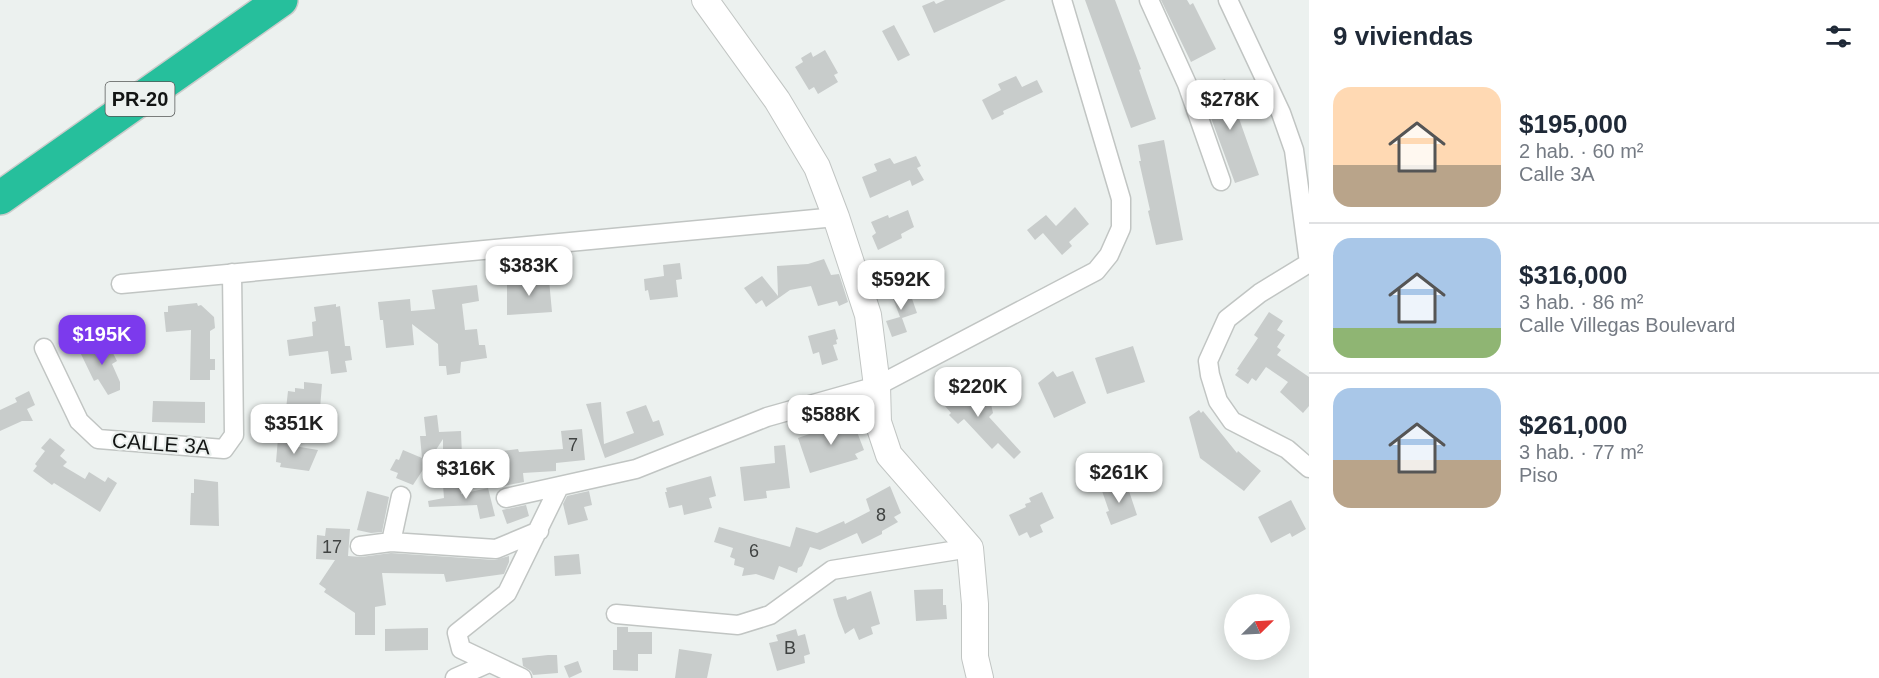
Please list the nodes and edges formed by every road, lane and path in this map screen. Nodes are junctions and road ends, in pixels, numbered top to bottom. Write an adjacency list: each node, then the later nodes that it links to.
1 (244, 0): 7 (highway, PR-20)
2 (281, 0): 9 (highway, PR-20)
3 (705, 0): 10 (street)
4 (1062, 0): 15 (street)
5 (1149, 0): 8 (street)
6 (1228, 0): 11 (street)
7 (0, 173)
8 (1221, 182)
9 (0, 198)
10 (837, 217): 12 (street); 15 (street)
11 (1309, 263): 16 (street)
12 (232, 273): 13 (street); 14 (street, CALLE 3A)
13 (121, 284)
14 (44, 348)
15 (877, 387): 17 (street); 23 (street)
16 (1309, 468)
17 (559, 487): 19 (street); 20 (street)
18 (401, 496): 21 (street)
19 (506, 498)
20 (539, 531): 21 (street); 25 (street)
21 (391, 542): 22 (street)
22 (360, 546)
23 (970, 548): 24 (street); 28 (street)
24 (616, 614)
25 (489, 663): 26 (street); 27 (street)
26 (455, 678)
27 (522, 678)
28 (980, 678)

